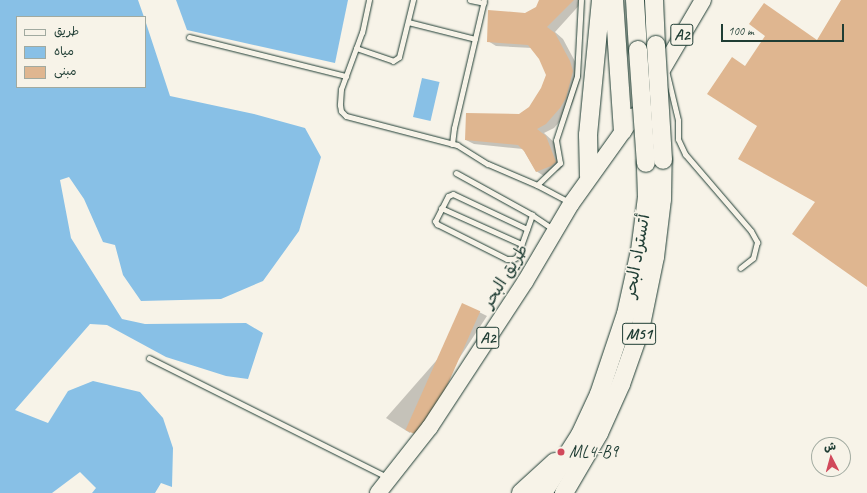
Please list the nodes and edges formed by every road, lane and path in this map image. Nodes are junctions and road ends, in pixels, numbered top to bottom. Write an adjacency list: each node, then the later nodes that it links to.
1 (369, 0): 14 (lane)
2 (413, 0): 11 (lane)
3 (470, 0): 10 (lane)
4 (580, 0): 22 (lane)
5 (601, 0): 21 (highway)
6 (614, 0): 18 (highway)
7 (635, 0): 31 (highway, أتستراد البحر / M51, bridge)
8 (654, 0): 36 (highway, أتستراد البحر / M51, bridge)
9 (703, 0): 15 (main road, A2)
10 (484, 2): 13 (lane)
11 (408, 22): 13 (lane); 14 (lane)
12 (189, 37): 16 (lane)
13 (475, 39): 19 (lane)
14 (356, 48): 16 (lane)
15 (663, 68): 29 (lane)
16 (346, 76): 19 (lane)
17 (634, 116): 18 (main road, طريق البحر / A2)
18 (623, 131): 21 (main road, طريق البحر / A2)
19 (452, 144): 22 (lane)
20 (456, 172): 25 (lane)
21 (589, 176): 23 (main road, طريق البحر / A2)
22 (537, 185): 23 (lane)
23 (571, 204): 27 (main road, طريق البحر / A2)
24 (441, 208): 26 (lane); 28 (lane); 28 (lane)
25 (532, 215): 26 (lane); 27 (lane)
26 (527, 229): 28 (lane)
27 (555, 231): 32 (main road, طريق البحر / A2)
28 (521, 244)
29 (740, 268)
30 (149, 358): 32 (lane)
31 (572, 447): 34 (highway); 35 (highway, أتستراد البحر / M51)
32 (390, 478): 33 (main road, طريق البحر / A2)
33 (378, 493)
34 (521, 493)
35 (543, 493)
36 (564, 493)

